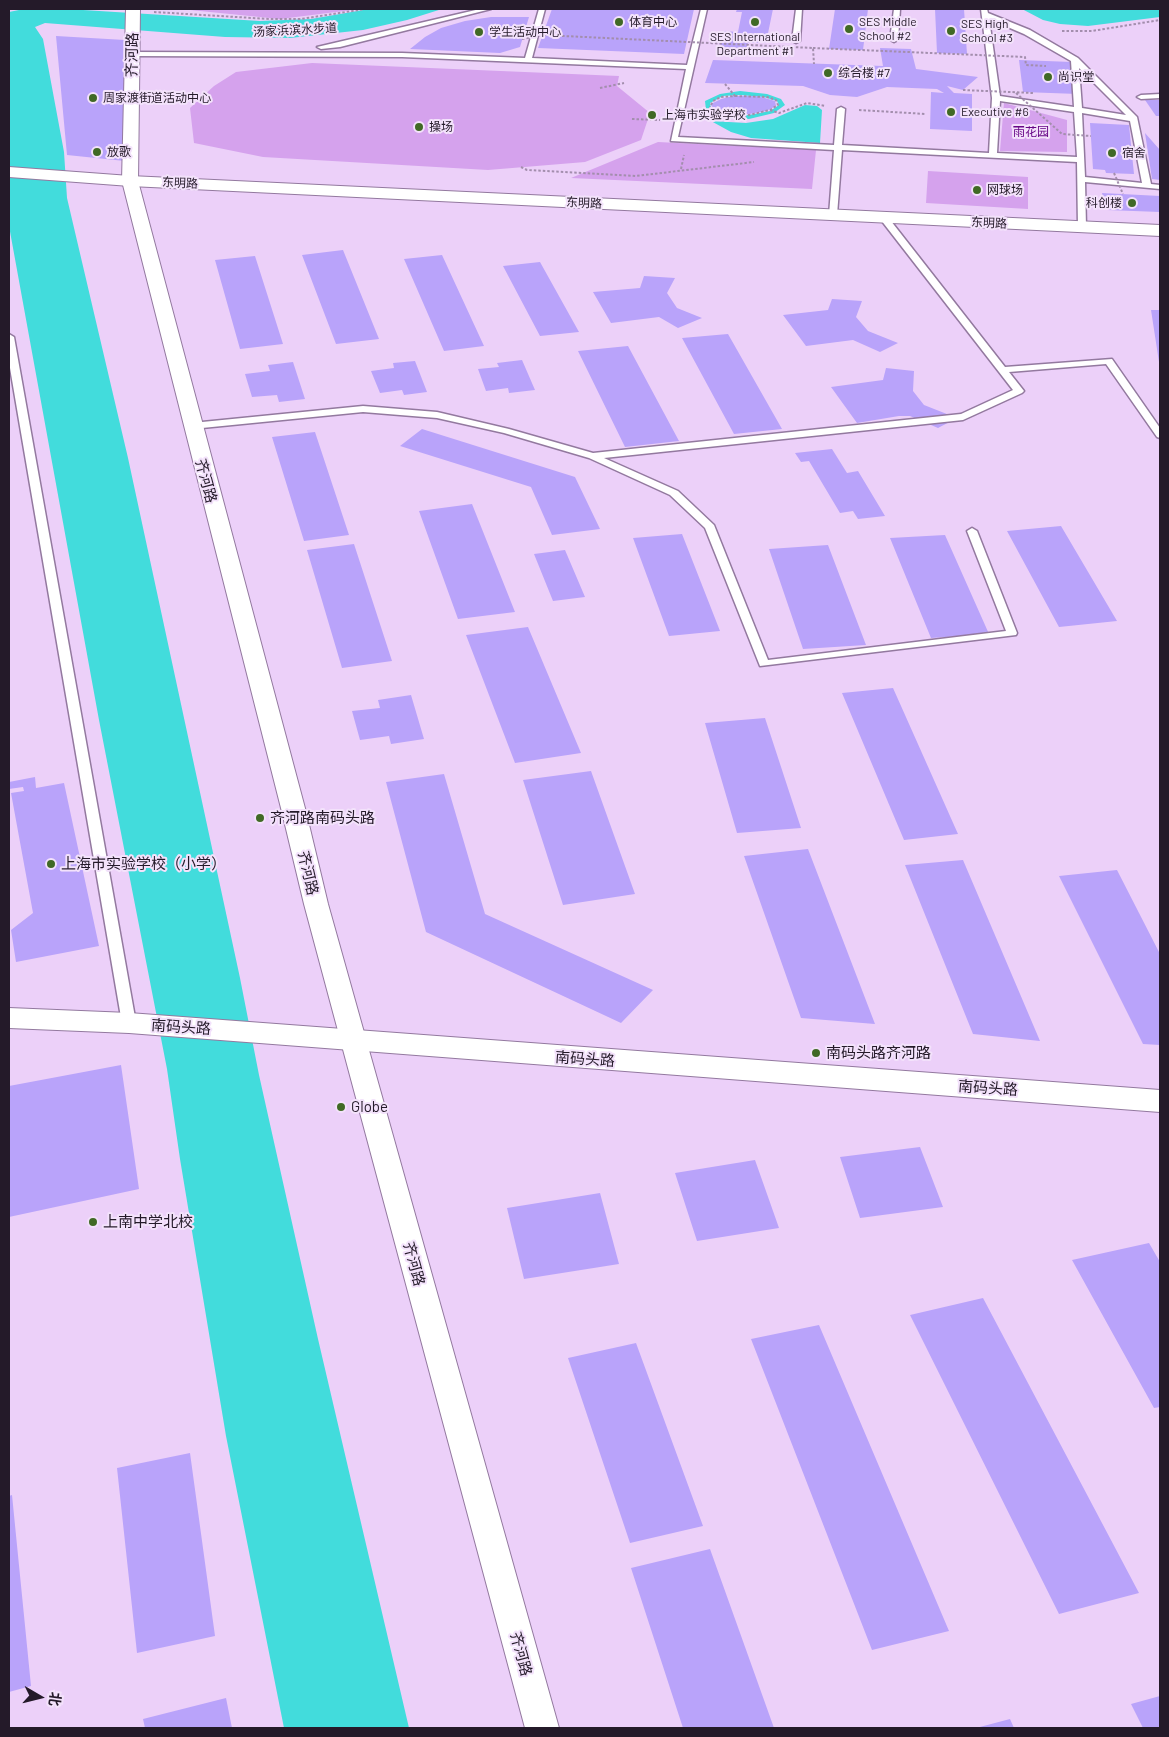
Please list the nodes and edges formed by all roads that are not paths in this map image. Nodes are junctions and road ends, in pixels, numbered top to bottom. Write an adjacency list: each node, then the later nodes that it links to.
1 (488, 9): 8 (lane)
2 (542, 9): 14 (lane)
3 (704, 9): 16 (lane)
4 (799, 9): 10 (lane)
5 (897, 9): 9 (lane)
6 (133, 10): 12 (street, 齐河路)
7 (985, 12): 15 (lane); 19 (lane)
8 (407, 28): 11 (lane); 13 (lane)
9 (894, 40)
10 (796, 41)
11 (267, 53): 12 (lane); 13 (lane)
12 (132, 54): 28 (street, 齐河路)
13 (402, 55): 14 (lane)
14 (528, 59): 16 (lane)
15 (1075, 60): 21 (lane); 22 (lane)
16 (690, 67): 23 (lane)
17 (1160, 96): 18 (lane)
18 (1141, 97)
19 (996, 98): 21 (lane); 24 (lane)
20 (841, 109): 23 (lane)
21 (1078, 110): 22 (lane); 25 (lane)
22 (1134, 119): 29 (lane)
23 (838, 148): 24 (lane); 31 (lane)
24 (993, 156): 25 (lane)
25 (1081, 160): 27 (lane)
26 (9, 172): 28 (main road, 东明路)
27 (1081, 179): 29 (lane); 33 (lane)
28 (130, 181): 31 (main road, 东明路); 37 (street, 齐河路)
29 (1146, 186): 30 (lane)
30 (1160, 187)
31 (833, 215): 32 (main road, 东明路)
32 (884, 218): 33 (main road, 东明路); 36 (lane)
33 (1082, 227): 34 (main road, 东明路)
34 (1160, 231)
35 (9, 337): 42 (lane)
36 (1003, 370): 38 (lane); 39 (lane)
37 (192, 426): 39 (lane); 43 (street, 齐河路)
38 (1160, 435)
39 (592, 456): 40 (lane)
40 (972, 531)
41 (9, 1018): 42 (main road, 南码头路)
42 (129, 1023): 43 (main road, 南码头路)
43 (354, 1041): 44 (main road, 南码头路); 45 (street, 齐河路)
44 (1160, 1101)
45 (542, 1728)

